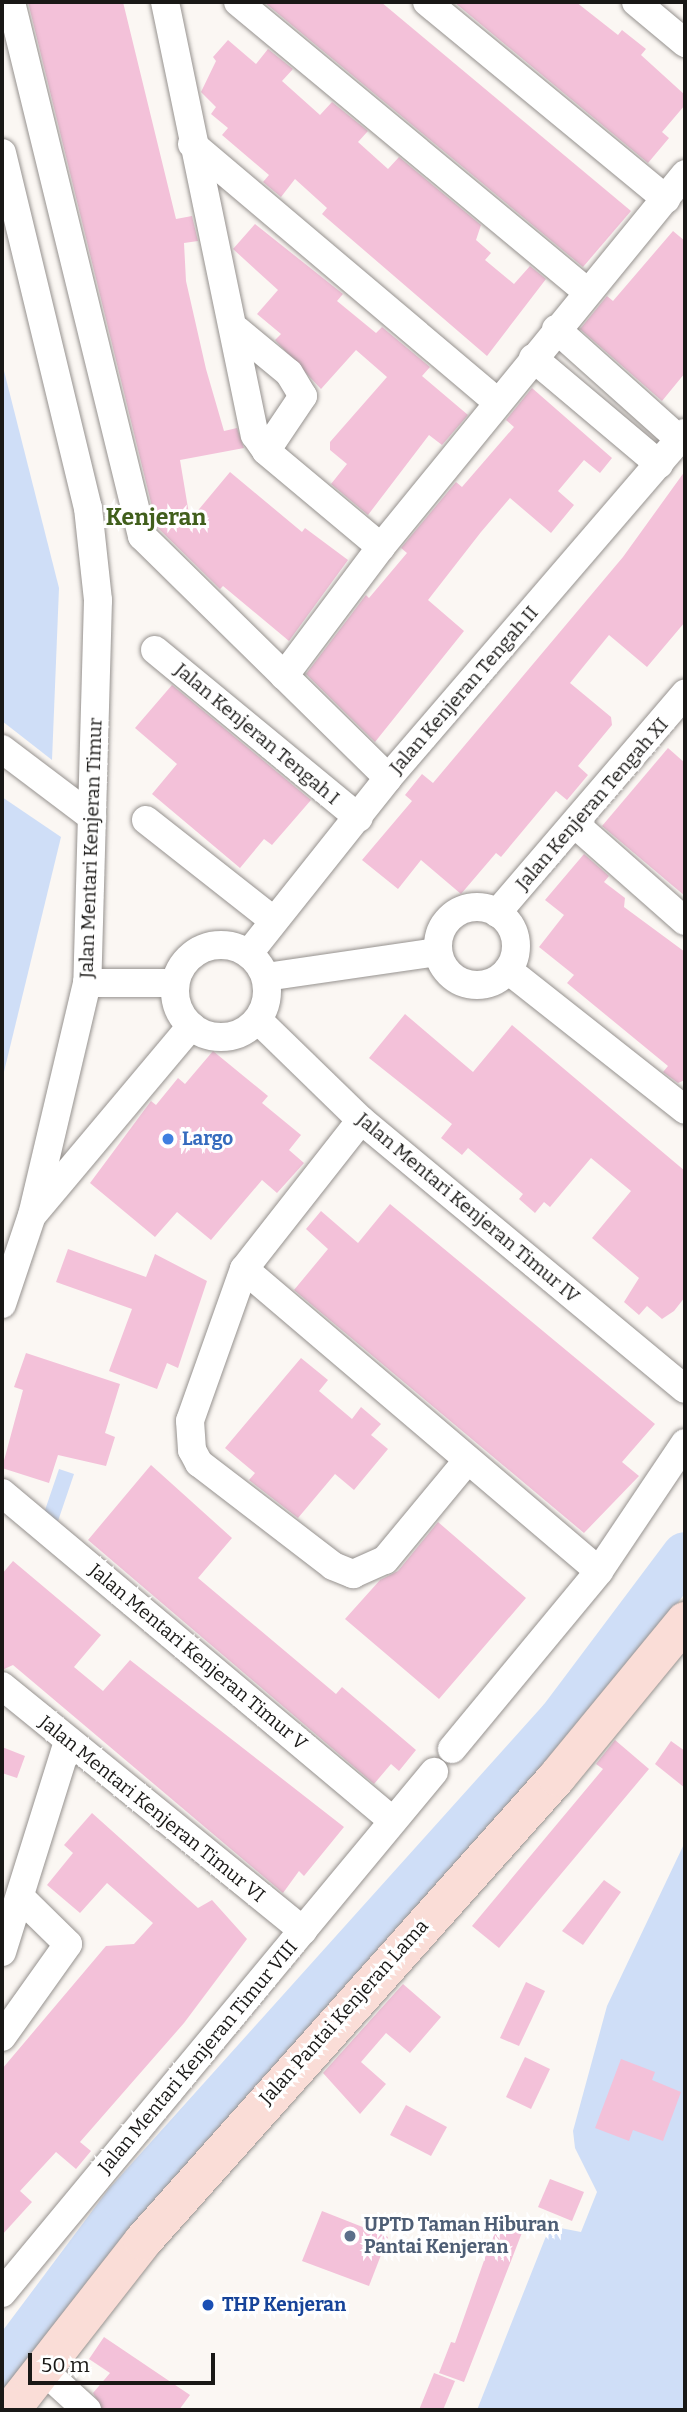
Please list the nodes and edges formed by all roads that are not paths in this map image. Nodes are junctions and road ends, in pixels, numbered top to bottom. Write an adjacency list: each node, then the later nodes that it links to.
1 (11, 2): 21 (street)
2 (165, 2): 7 (street)
3 (238, 2): 11 (street)
4 (426, 2): 10 (street)
5 (636, 2): 6 (street)
6 (685, 43)
7 (192, 144): 12 (street); 15 (street)
8 (2, 153): 26 (street, Jalan Mentari Kenjeran Timur)
9 (685, 174): 10 (street)
10 (666, 199): 11 (street)
11 (586, 291): 13 (street)
12 (237, 330): 17 (street); 17 (street)
13 (556, 330): 14 (street); 16 (street)
14 (533, 358): 15 (street); 18 (street)
15 (497, 402): 19 (street)
16 (682, 436): 18 (street, Jalan Kenjeran Tengah II)
17 (266, 451): 19 (street)
18 (659, 464): 25 (street, Jalan Kenjeran Tengah II)
19 (381, 547): 21 (street)
20 (155, 650): 27 (street, Jalan Kenjeran Tengah I)
21 (284, 676): 25 (street)
22 (685, 694): 23 (street, Jalan Kenjeran Tengah XI)
23 (676, 724): 29 (street, Jalan Kenjeran Tengah XI)
24 (2, 749): 26 (street)
25 (388, 778): 27 (street, Jalan Kenjeran Tengah II)
26 (92, 817): 37 (street, Jalan Mentari Kenjeran Timur)
27 (359, 818): 31 (street, Jalan Kenjeran Tengah II)
28 (146, 820): 31 (street)
29 (576, 825): 30 (street, Jalan Kenjeran Tengah XI); 32 (street)
30 (497, 913): 33 (street); 35 (street)
31 (272, 920): 34 (street, Jalan Kenjeran Tengah II)
32 (685, 921)
33 (438, 952): 35 (street); 36 (street)
34 (249, 953): 36 (street); 38 (street)
35 (508, 970): 41 (street)
36 (266, 977): 39 (street)
37 (87, 983): 38 (street); 43 (street, Jalan Mentari Kenjeran Timur)
38 (175, 983): 40 (street)
39 (258, 1020): 40 (street); 42 (street, Jalan Mentari Kenjeran Timur IV)
40 (191, 1026): 43 (street)
41 (685, 1110)
42 (361, 1120): 44 (street); 46 (street, Jalan Mentari Kenjeran Timur IV)
43 (32, 1215): 45 (street, Jalan Mentari Kenjeran Timur)
44 (244, 1269): 48 (street); 48 (street)
45 (2, 1304)
46 (685, 1389)
47 (685, 1443): 50 (street)
48 (467, 1461): 50 (street)
49 (2, 1493): 56 (street, Jalan Mentari Kenjeran Timur V)
50 (599, 1571): 54 (street)
51 (685, 1621): 62 (main road, Jalan Pantai Kenjeran Lama)
52 (2, 1686): 53 (street, Jalan Mentari Kenjeran Timur VI)
53 (68, 1741): 57 (street); 58 (street, Jalan Mentari Kenjeran Timur VI)
54 (452, 1749)
55 (434, 1772): 56 (street)
56 (393, 1821): 58 (street, Jalan Mentari Kenjeran Timur VIII)
57 (20, 1897): 59 (street); 60 (street)
58 (303, 1931): 61 (street, Jalan Mentari Kenjeran Timur VIII)
59 (2, 1952)
60 (2, 2037)
61 (2, 2293)
62 (42, 2369): 63 (main road, Jalan Pantai Kenjeran Lama); 64 (street)
63 (11, 2410)
64 (87, 2410)

